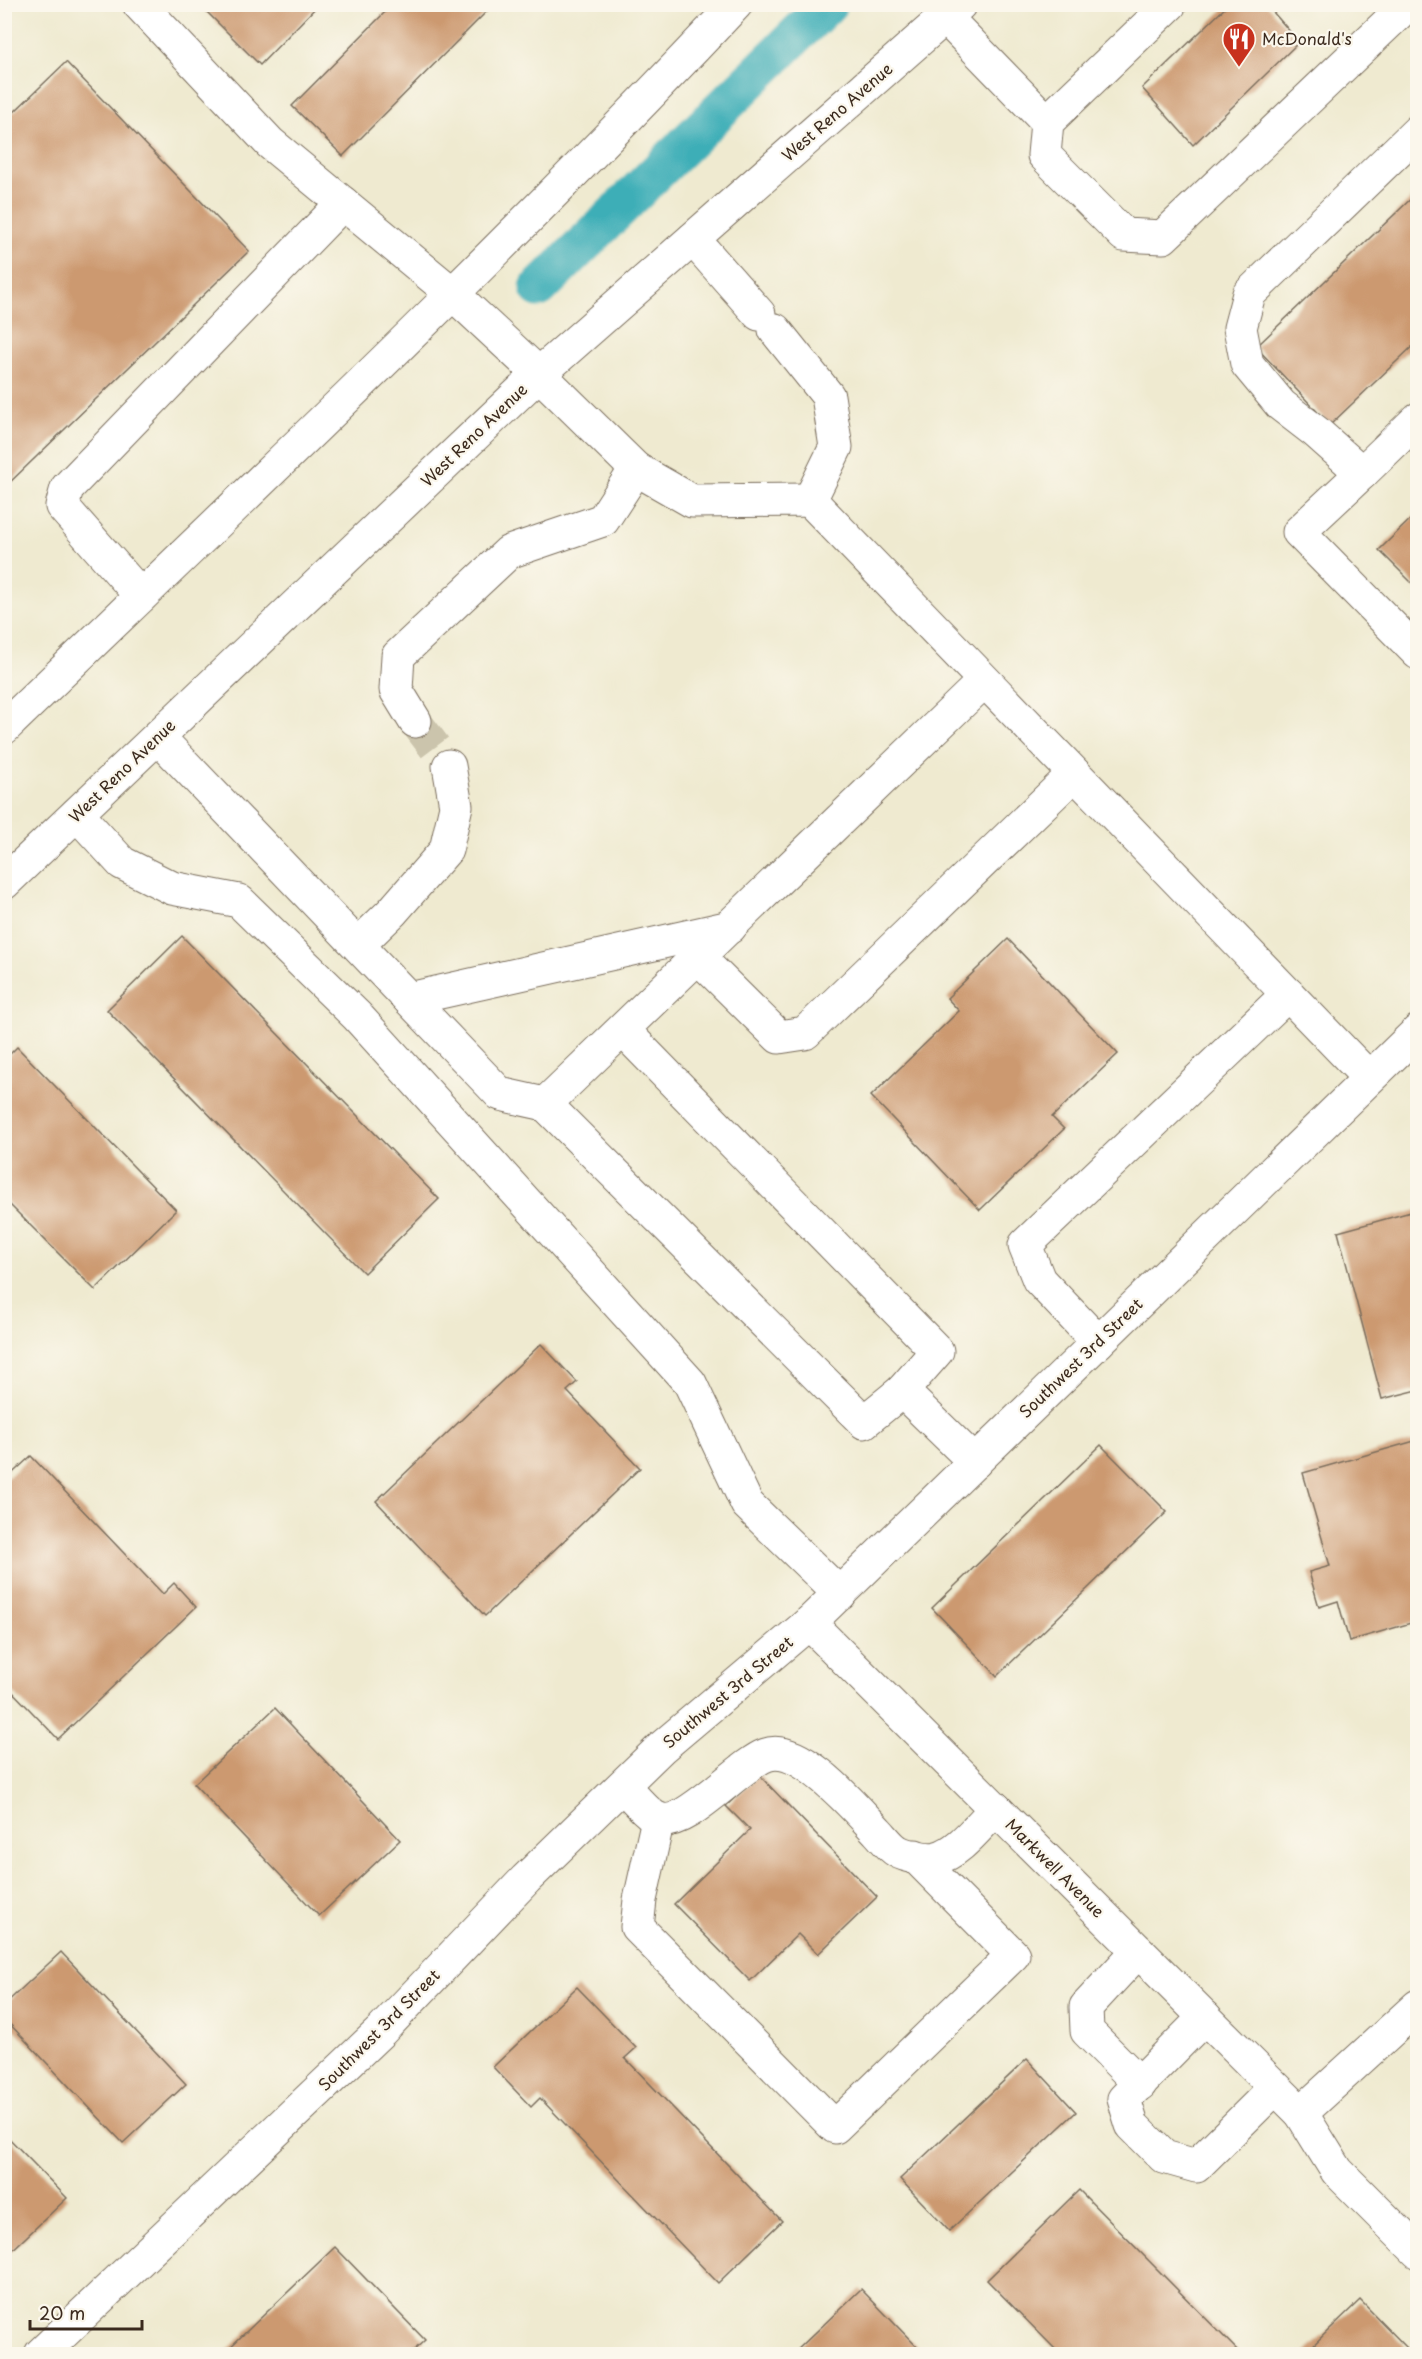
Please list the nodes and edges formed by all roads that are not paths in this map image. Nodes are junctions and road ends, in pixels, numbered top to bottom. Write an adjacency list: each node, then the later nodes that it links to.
1 (139, 4): 8 (street)
2 (736, 4): 10 (street)
3 (1170, 4): 6 (street)
4 (1408, 4): 6 (street)
5 (953, 11): 6 (street); 9 (street, West Reno Avenue)
6 (1047, 122)
7 (1418, 131): 14 (street)
8 (343, 203): 10 (street); 16 (street)
9 (693, 239): 11 (street, West Reno Avenue); 15 (street)
10 (453, 294): 11 (street); 16 (street)
11 (539, 374): 13 (street); 21 (street, West Reno Avenue)
12 (1418, 419): 14 (street)
13 (636, 469): 15 (street); 19 (street)
14 (1362, 473): 17 (street)
15 (810, 500): 18 (street)
16 (141, 596): 20 (street)
17 (1418, 653)
18 (984, 681): 23 (street); 26 (street)
19 (415, 721)
20 (4, 728)
21 (158, 737): 24 (street, West Reno Avenue); 27 (street)
22 (449, 766): 27 (street)
23 (1074, 774): 28 (street); 29 (street)
24 (77, 814): 25 (street, West Reno Avenue); 38 (street)
25 (4, 883)
26 (730, 927): 28 (street); 30 (street)
27 (358, 945): 30 (street)
28 (698, 957): 31 (street)
29 (1288, 994): 33 (street); 35 (street)
30 (410, 999): 34 (street)
31 (623, 1030): 34 (street); 36 (street)
32 (1418, 1031): 33 (street, Southwest 3rd Street)
33 (1369, 1078): 35 (street, Southwest 3rd Street)
34 (545, 1104): 36 (street)
35 (1098, 1342): 37 (street, Southwest 3rd Street)
36 (902, 1390): 37 (street)
37 (975, 1462): 38 (street, Southwest 3rd Street)
38 (840, 1594): 39 (street, Southwest 3rd Street)
39 (809, 1623): 40 (street, Southwest 3rd Street); 41 (street, Markwell Avenue)
40 (622, 1785): 42 (street); 51 (street, Southwest 3rd Street)
41 (996, 1809): 43 (street); 44 (street, Markwell Avenue)
42 (658, 1819): 43 (street); 43 (street)
43 (915, 1856)
44 (1138, 1951): 46 (street, Markwell Avenue); 47 (street)
45 (1418, 2006): 49 (street)
46 (1205, 2018): 47 (street); 48 (street, Markwell Avenue)
47 (1140, 2084): 48 (street)
48 (1275, 2088): 49 (street, Markwell Avenue)
49 (1300, 2113): 50 (street, Markwell Avenue)
50 (1418, 2252)
51 (41, 2355)

